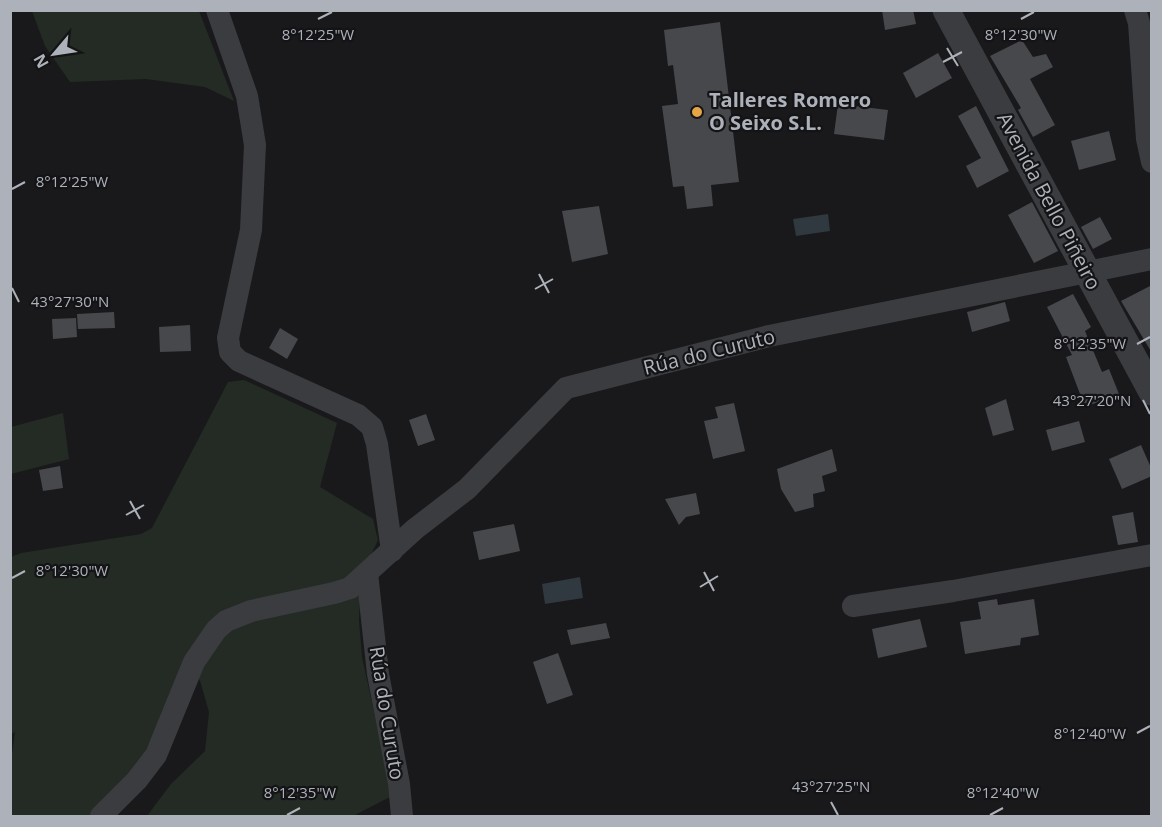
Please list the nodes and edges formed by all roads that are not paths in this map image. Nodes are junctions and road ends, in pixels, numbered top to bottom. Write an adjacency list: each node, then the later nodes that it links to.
1 (217, 10): 8 (street)
2 (946, 10): 6 (street, Avenida Bello Piñeiro)
3 (1135, 10): 4 (street)
4 (1152, 162)
5 (1152, 259): 6 (street, Rúa do Curuto)
6 (1088, 273): 7 (street, Avenida Bello Piñeiro); 8 (street, Rúa do Curuto)
7 (1152, 392)
8 (392, 551): 10 (street, Rúa do Curuto)
9 (1152, 555): 11 (street)
10 (367, 573): 12 (street, Rúa do Curuto); 13 (street, Rúa do Curuto)
11 (853, 606)
12 (101, 816)
13 (402, 816)

